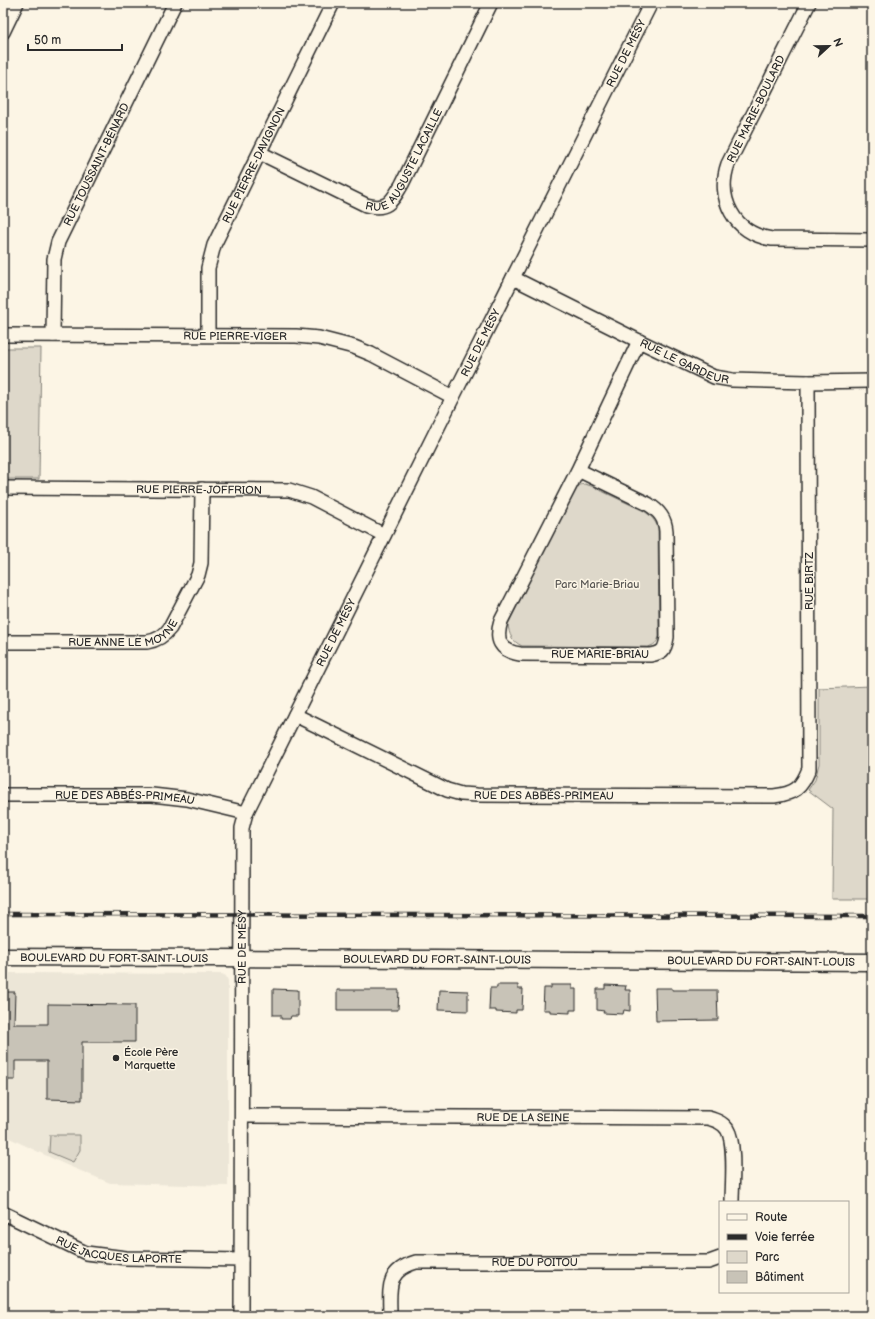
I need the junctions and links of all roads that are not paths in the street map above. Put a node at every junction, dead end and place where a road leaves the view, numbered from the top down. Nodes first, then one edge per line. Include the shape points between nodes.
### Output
1 (17, 3) edge
2 (175, 3) edge
3 (333, 3) edge
4 (491, 3) edge
5 (652, 3) edge
6 (809, 3) edge
7 (3, 32) edge
8 (260, 153) junction
9 (872, 240) edge
10 (513, 278) junction
11 (3, 335) edge
12 (53, 335) junction
13 (208, 335) junction
14 (639, 342) junction
15 (872, 380) edge
16 (808, 382) junction
17 (453, 397) junction
18 (578, 470) junction
19 (3, 488) edge
20 (202, 489) junction
21 (384, 535) junction
22 (3, 642) edge
23 (295, 715) junction
24 (805, 779) joint
25 (3, 795) edge
26 (246, 813) junction
27 (3, 957) edge
28 (242, 958) junction
29 (872, 962) edge
30 (242, 1116) junction
31 (732, 1201) edge
32 (3, 1213) edge
33 (719, 1258) edge
34 (241, 1260) junction
35 (241, 1316) edge
36 (390, 1316) edge

1 - 7 street
2 - 12 street, RUE TOUSSAINT-BÉNARD via 58,242 54,259
3 - 8 street, RUE PIERRE-DAVIGNON
4 - 8 street, RUE AUGUSTE LACAILLE via 402,184 389,203 383,207 366,205
5 - 10 street, RUE DE MÉSY
6 - 9 street, RUE MARIE-BOULARD via 728,164 724,179 727,203 741,226 764,238
8 - 13 street, RUE PIERRE-DAVIGNON via 219,234 211,256 208,268
10 - 14 street, RUE LE GARDEUR
10 - 17 street, RUE DE MÉSY
11 - 12 street, RUE PIERRE-VIGER
12 - 13 street, RUE PIERRE-VIGER
13 - 17 street, RUE PIERRE-VIGER via 296,336 336,342 371,354
14 - 16 street, RUE LE GARDEUR via 721,379
14 - 18 street, RUE MARIE-BRIAU
15 - 16 street, RUE LE GARDEUR
16 - 24 street, RUE BIRTZ via 809,769
17 - 21 street, RUE DE MÉSY
18 - 18 street, RUE MARIE-BRIAU via 501,621 498,629 501,645 520,654 657,654 666,646 667,637 666,531 663,518 648,504
19 - 20 street, RUE PIERRE-JOFFRION
20 - 21 street, RUE PIERRE-JOFFRION via 281,489 297,492
20 - 22 street, RUE ANNE LE MOYNE via 200,570 165,634 157,640 147,642
21 - 23 street, RUE DE MÉSY
23 - 24 street, RUE DES ABBÉS-PRIMEAU via 447,790 461,794 774,796 788,794 798,788
23 - 26 street, RUE DE MÉSY
25 - 26 street, RUE DES ABBÉS-PRIMEAU via 152,795 186,799
26 - 28 street, RUE DE MÉSY via 242,828
27 - 28 street, BOULEVARD DU FORT-SAINT-LOUIS
28 - 29 street, BOULEVARD DU FORT-SAINT-LOUIS
28 - 30 street, RUE DE MÉSY
30 - 31 street, RUE DE LA SEINE via 708,1118 726,1127 730,1136
30 - 34 street, RUE DE MÉSY
32 - 34 street, RUE JACQUES LAPORTE via 76,1249 92,1254 126,1258
33 - 36 street, RUE DU POITOU via 708,1262 416,1262 405,1265 391,1280
34 - 35 street, RUE DE MÉSY

